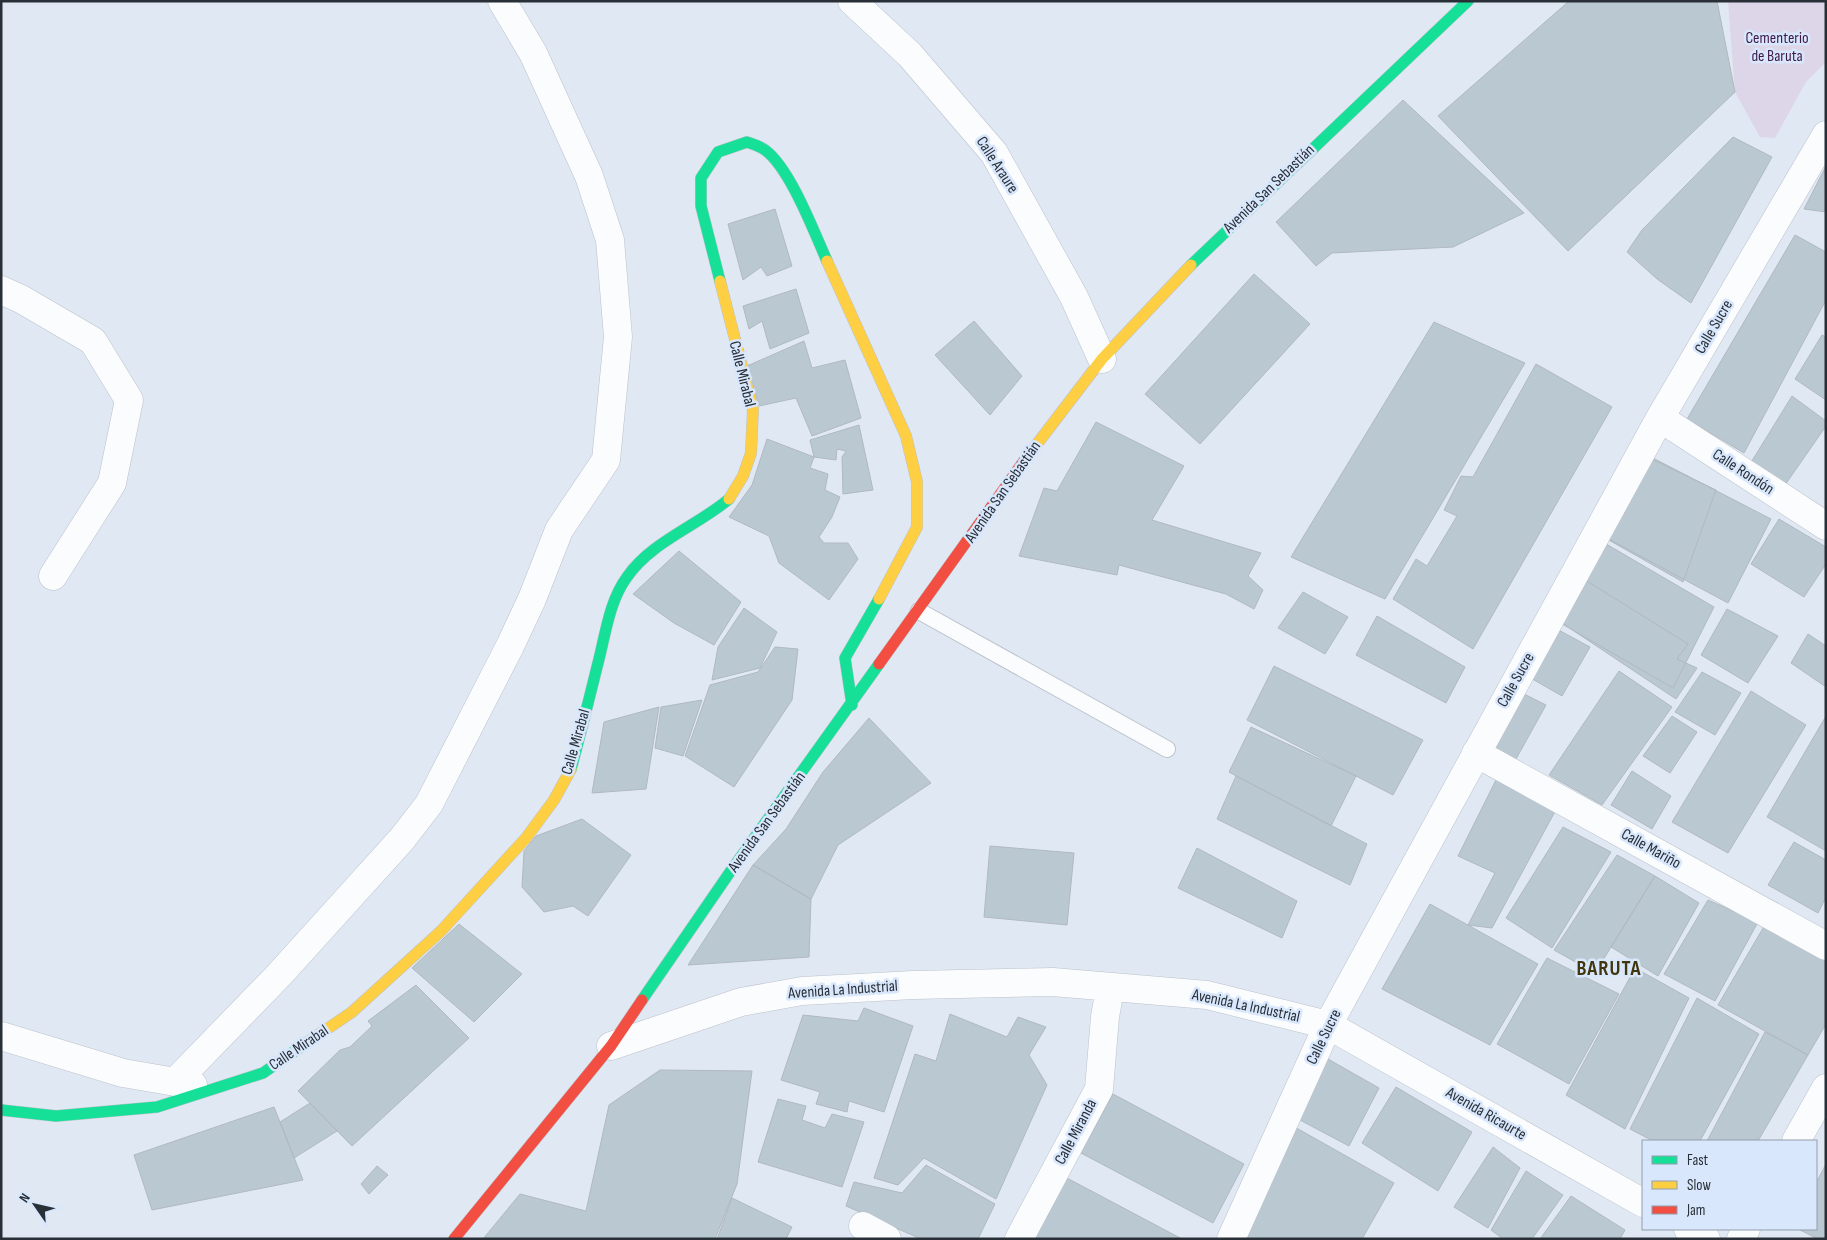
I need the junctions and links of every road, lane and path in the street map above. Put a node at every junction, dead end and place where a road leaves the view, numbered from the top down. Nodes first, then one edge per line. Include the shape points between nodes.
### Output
1 (502, 1) edge
2 (852, 1) edge
3 (1468, 1) edge
4 (1826, 135) edge
5 (1, 290) edge
6 (1102, 359) junction
7 (1660, 418) junction
8 (1826, 526) edge
9 (53, 576) dead end
10 (919, 611) junction
11 (852, 705) junction
12 (1167, 749) dead end
13 (1476, 753) junction
14 (1826, 946) edge
15 (1110, 988) junction
16 (1328, 1025) junction
17 (1, 1036) edge
18 (611, 1046) junction
19 (175, 1082) junction
20 (214, 1088) junction
21 (1826, 1088) edge
22 (1, 1110) edge
23 (1797, 1140) edge
24 (1642, 1202) edge
25 (863, 1226) dead end
26 (1690, 1230) edge
27 (454, 1239) edge
28 (887, 1239) edge
29 (1019, 1239) edge
30 (1231, 1239) edge
31 (1706, 1239) edge

1 - 19 street via 533,52 589,176 610,240 618,337 606,460 559,530 510,646 429,804 402,839 280,975
2 - 6 street, Calle Araure via 910,55 994,153 1074,297
3 - 6 street, Avenida San Sebastián via 1204,251
4 - 7 street, Calle Sucre
5 - 9 street via 93,341 129,400 112,483
6 - 10 street, Avenida San Sebastián via 1046,431
7 - 8 street, Calle Rondón
7 - 13 street, Calle Sucre
10 - 11 street, Avenida San Sebastián
10 - 12 lane
11 - 18 street, Avenida San Sebastián via 730,872
11 - 20 street, Calle Mirabal via 845,658 917,527 917,482 906,436 806,213 782,170 765,150 747,142 718,152 702,178 701,206 753,409 751,452 743,476 730,498 711,514 672,537 627,576 613,602 571,771 526,838 441,931 352,1012 262,1073
13 - 14 street, Calle Mariño
13 - 16 street, Calle Sucre
15 - 16 street, Avenida La Industrial via 1207,995
15 - 18 street, Avenida La Industrial via 1052,982 913,985 802,992 741,1002
15 - 29 street, Calle Miranda via 1099,1090
16 - 24 street, Avenida Ricaurte
16 - 30 street, Calle Sucre
17 - 19 street, Calle Mirabal via 123,1073
18 - 27 street
19 - 20 street, Calle Mirabal
20 - 22 street, Calle Mirabal via 157,1106 56,1116
21 - 23 street
25 - 28 street
26 - 31 street

